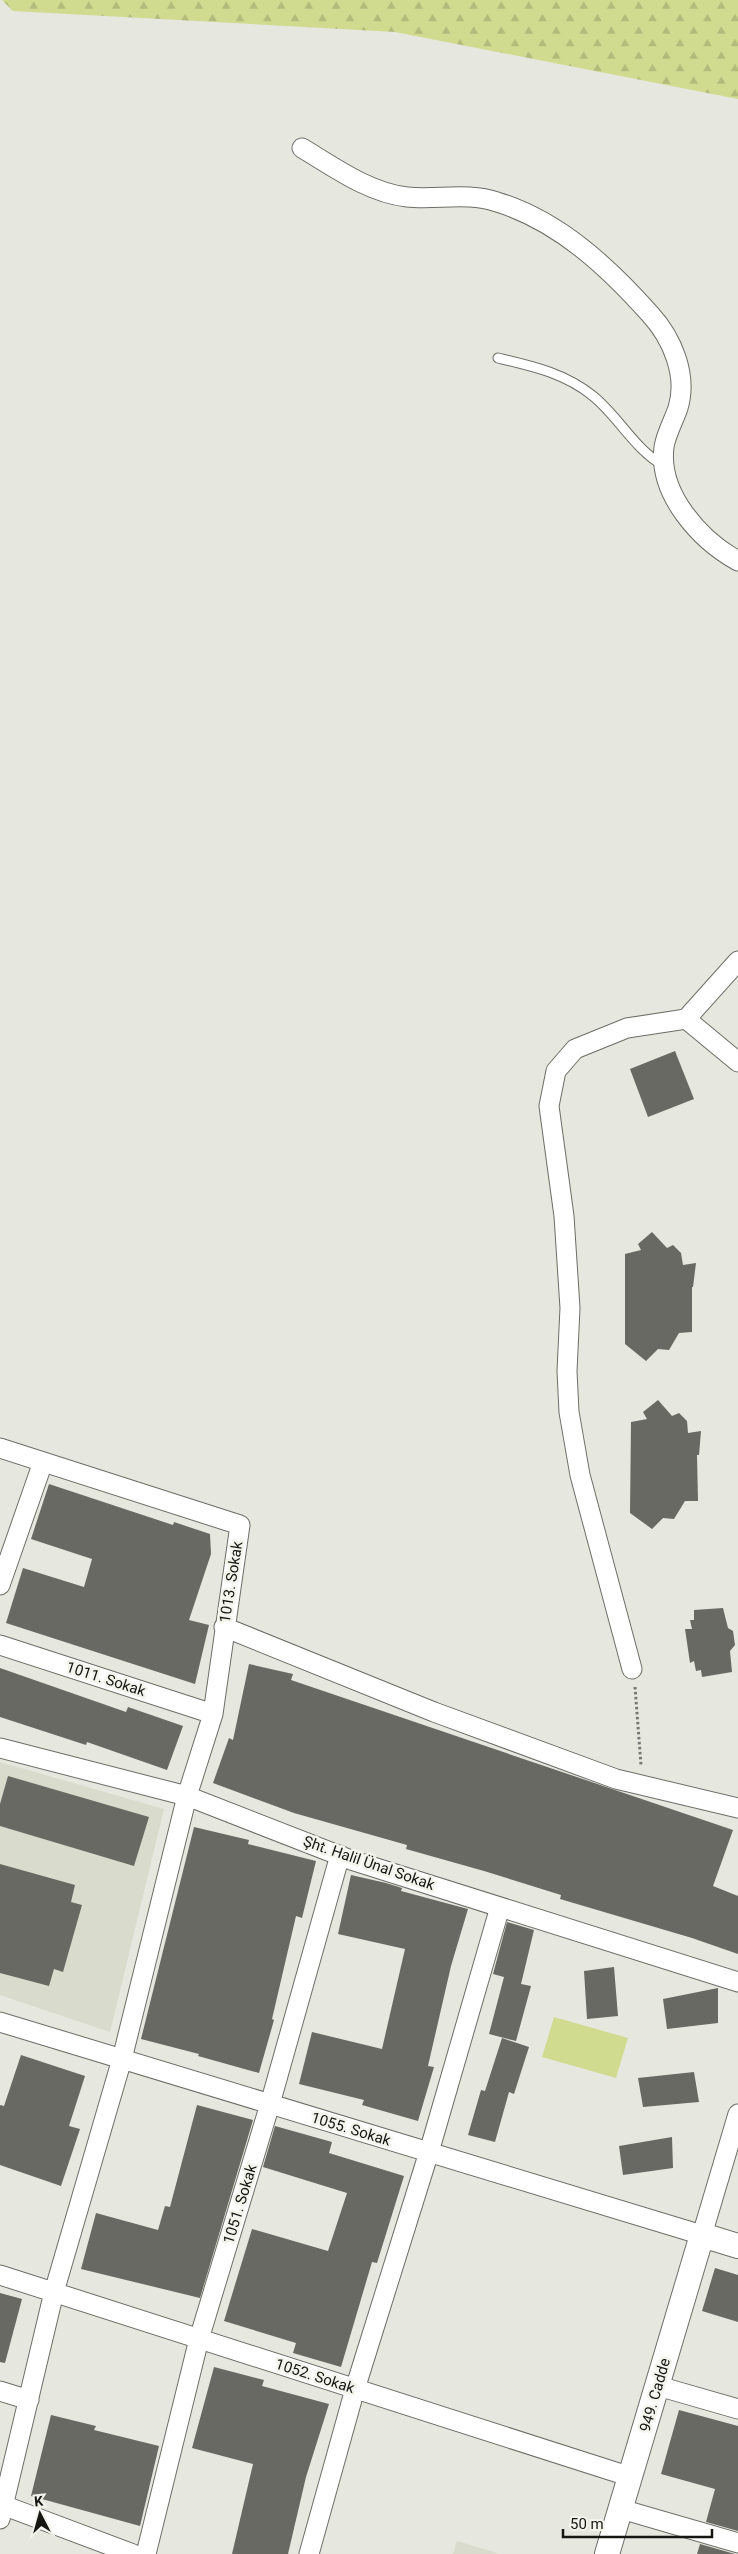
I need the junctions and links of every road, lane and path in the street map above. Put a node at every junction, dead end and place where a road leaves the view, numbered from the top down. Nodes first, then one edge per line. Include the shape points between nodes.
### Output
1 (302, 148) dead end
2 (498, 358) dead end
3 (664, 466) junction
4 (738, 561) edge
5 (738, 961) edge
6 (686, 1019) junction
7 (738, 1062) edge
8 (0, 1448) edge
9 (43, 1462) junction
10 (0, 1585) edge
11 (224, 1627) junction
12 (0, 1645) edge
13 (632, 1669) joint
14 (212, 1714) junction
15 (0, 1748) edge
16 (642, 1785) junction
17 (187, 1796) junction
18 (738, 1808) edge
19 (340, 1855) junction
20 (500, 1907) junction
21 (738, 1982) edge
22 (0, 2022) edge
23 (122, 2059) junction
24 (270, 2104) junction
25 (738, 2114) edge
26 (429, 2152) junction
27 (702, 2235) junction
28 (738, 2246) edge
29 (0, 2275) edge
30 (54, 2292) junction
31 (199, 2340) junction
32 (658, 2386) junction
33 (355, 2389) junction
34 (0, 2391) edge
35 (28, 2400) junction
36 (738, 2409) edge
37 (631, 2477) junction
38 (1, 2509) edge
39 (621, 2509) junction
40 (738, 2543) edge
41 (133, 2554) edge
42 (146, 2554) edge
43 (309, 2554) edge
44 (607, 2554) edge

1 - 3 street via 378,190 405,197 466,196 496,201 550,224 588,253 651,315 669,339 678,361 679,406 664,446
2 - 3 lane via 566,377 594,396 639,448
3 - 4 street via 674,496 690,520 724,553
5 - 6 street
6 - 7 street
6 - 13 street via 627,1028 575,1049 556,1070 549,1106 565,1235 570,1308 569,1412 580,1475
8 - 9 street, 1013. Sokak
9 - 10 street
9 - 11 street, 1013. Sokak via 240,1525
11 - 14 street, 1013. Sokak
11 - 16 street via 434,1712 616,1779
12 - 14 street, 1011. Sokak
13 - 16 path via 638,1700
14 - 17 street, 1013. Sokak
15 - 17 street, Şht. Halil Ünal Sokak
16 - 18 street
17 - 19 street, Şht. Halil Ünal Sokak
17 - 23 street, 1013. Sokak
19 - 20 street, Şht. Halil Ünal Sokak
19 - 24 street, 1051. Sokak
20 - 21 street, Şht. Halil Ünal Sokak
20 - 26 street
22 - 23 street, 1055. Sokak
23 - 24 street, 1055. Sokak
23 - 30 street, 1013. Sokak
24 - 26 street, 1055. Sokak
24 - 31 street, 1051. Sokak
25 - 27 street
26 - 27 street, 1055. Sokak
26 - 33 street
27 - 28 street
27 - 32 street, 949. Cadde
29 - 30 street, 1052. Sokak
30 - 31 street, 1052. Sokak
30 - 35 street, 1013. Sokak
31 - 33 street, 1052. Sokak
31 - 42 street, 1051. Sokak
32 - 36 street
32 - 37 street, 949. Cadde
33 - 37 street, 1052. Sokak
33 - 43 street
34 - 35 street
35 - 38 street, 1013. Sokak
37 - 39 street, 949. Cadde
38 - 41 street
39 - 40 street
39 - 44 street, 949. Cadde

